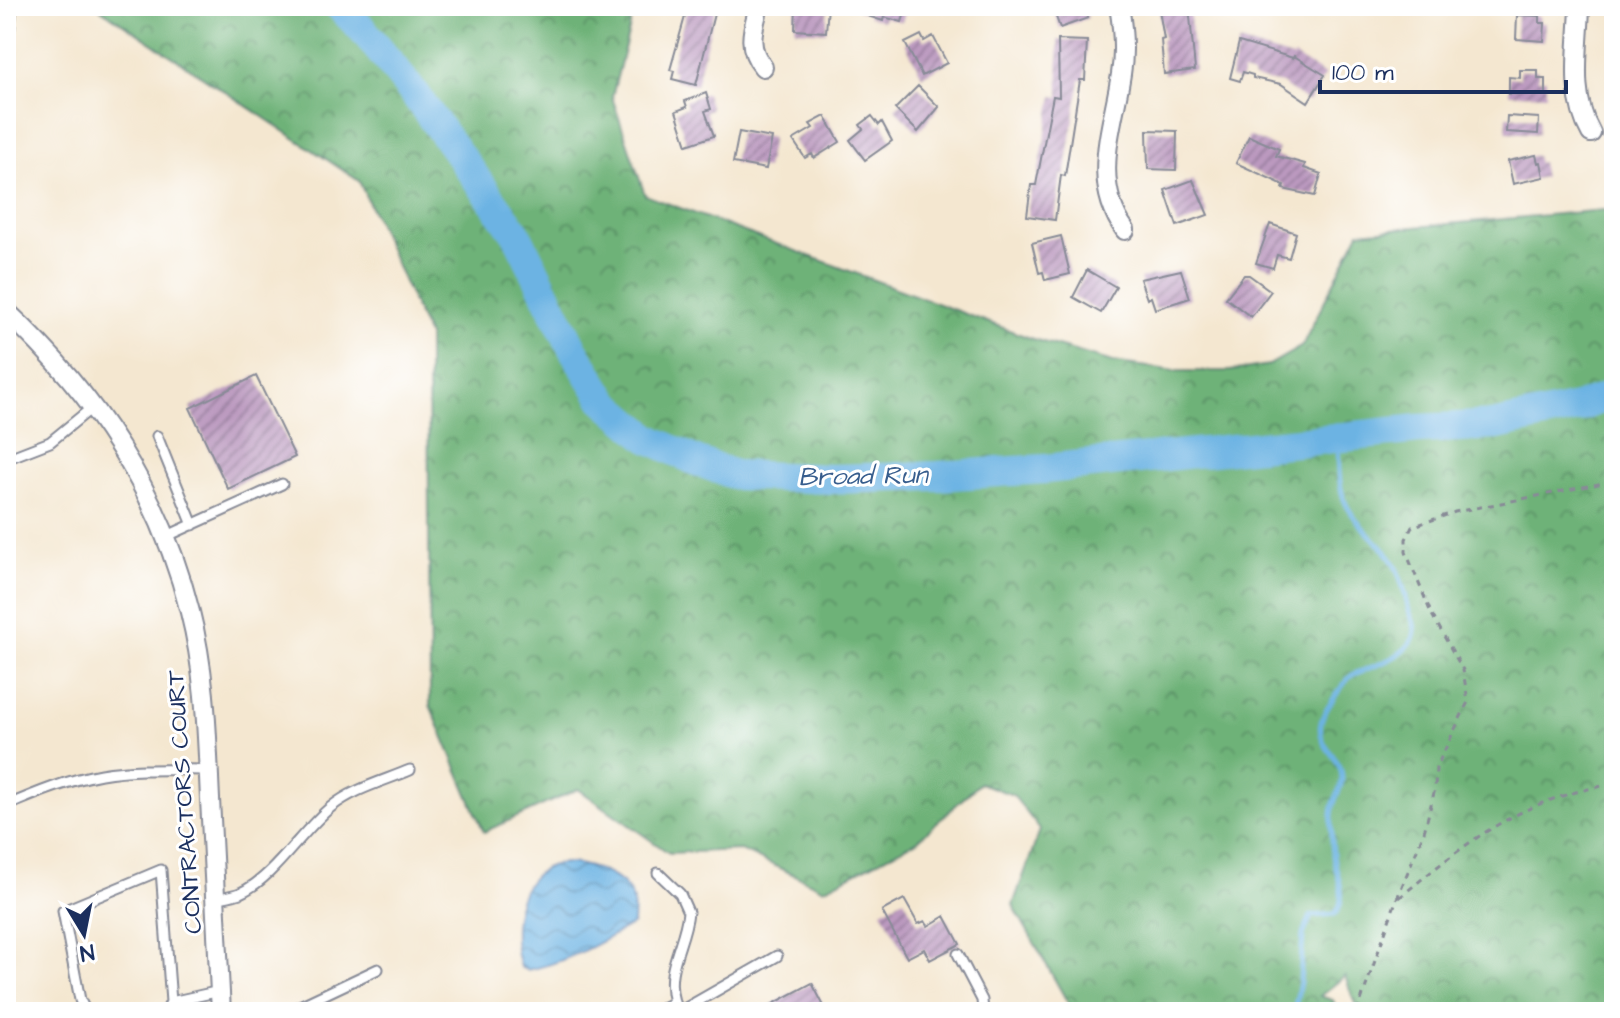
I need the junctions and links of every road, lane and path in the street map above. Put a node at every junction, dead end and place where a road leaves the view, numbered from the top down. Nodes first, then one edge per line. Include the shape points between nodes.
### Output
1 (12, 6) edge
2 (759, 6) edge
3 (1119, 6) edge
4 (1580, 6) edge
5 (6, 65) edge
6 (763, 67) dead end
7 (1591, 133) dead end
8 (1125, 230) dead end
9 (6, 311) edge
10 (94, 406) junction
11 (157, 436) dead end
12 (6, 459) edge
13 (1614, 481) edge
14 (282, 484) dead end
15 (193, 525) junction
16 (165, 537) junction
17 (208, 770) junction
18 (410, 770) dead end
19 (1614, 784) edge
20 (6, 806) edge
21 (658, 873) dead end
22 (215, 899) junction
23 (1396, 901) junction
24 (958, 954) dead end
25 (777, 956) dead end
26 (378, 969) dead end
27 (220, 991) junction
28 (171, 1002) junction
29 (677, 1009) edge
30 (86, 1012) edge
31 (166, 1012) edge
32 (221, 1012) edge
33 (287, 1012) edge
34 (655, 1012) edge
35 (983, 1012) edge
36 (1357, 1012) edge

1 - 5 lane
2 - 6 street via 751,36
3 - 8 street via 1124,51 1104,168 1109,203
4 - 7 street via 1577,88
9 - 10 street, CONTRACTORS COURT
10 - 12 lane via 50,442
10 - 16 street, CONTRACTORS COURT via 124,449
11 - 15 lane
13 - 23 path via 1455,512 1412,527 1406,552 1431,613 1463,670 1468,702 1436,768 1424,832
14 - 15 lane
15 - 16 lane
16 - 17 street, CONTRACTORS COURT via 191,613 205,698
17 - 20 lane via 101,774
17 - 22 street, CONTRACTORS COURT
18 - 22 lane via 334,804 262,878 239,893
19 - 23 path via 1565,795 1495,825
21 - 29 lane via 680,894 688,912 670,980
22 - 27 street, CONTRACTORS COURT
23 - 36 path
24 - 35 lane
25 - 29 lane
26 - 33 lane
27 - 28 lane
27 - 32 street, CONTRACTORS COURT
28 - 30 lane via 161,870 63,911
28 - 31 lane
29 - 34 lane

